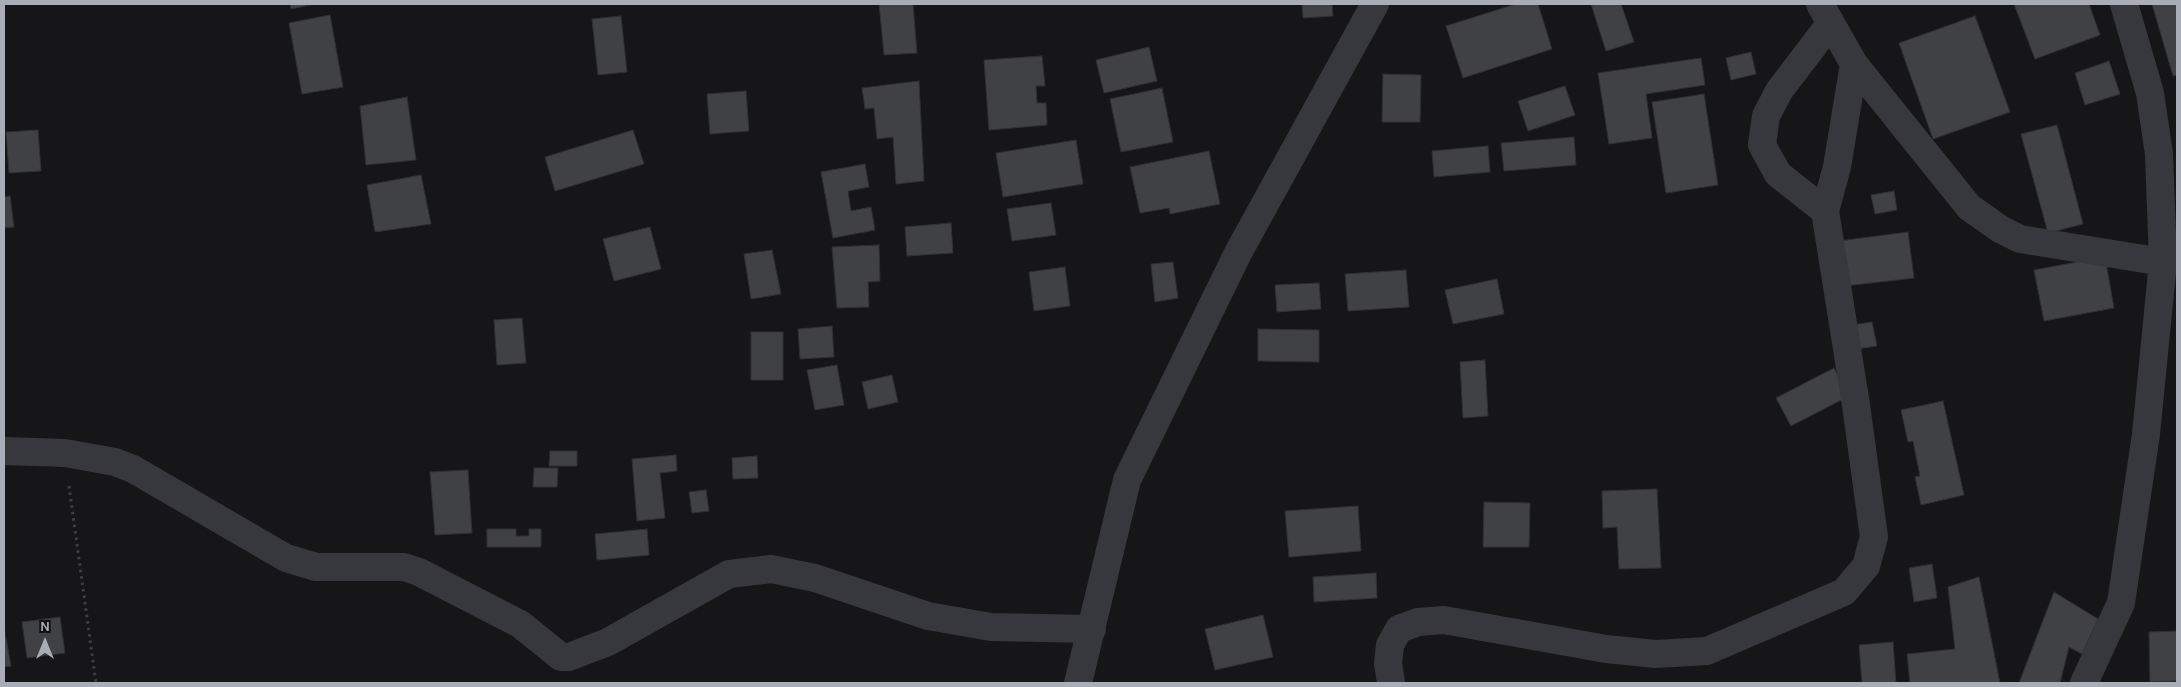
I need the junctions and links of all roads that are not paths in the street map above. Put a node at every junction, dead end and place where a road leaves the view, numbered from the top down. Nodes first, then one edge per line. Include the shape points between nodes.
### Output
1 (1375, 4) edge
2 (2124, 4) edge
3 (1825, 14) edge
4 (1854, 64) junction
5 (1825, 211) junction
6 (2170, 211) edge
7 (2163, 262) junction
8 (4, 451) edge
9 (1092, 629) junction
10 (1078, 683) edge
11 (1391, 683) edge
12 (2084, 683) edge

1 - 9 street via 1238,253 1127,480
2 - 6 street via 2150,93
3 - 4 street
3 - 5 street via 1766,116 1762,145 1778,174
4 - 5 street via 1837,167
4 - 7 street via 1969,207 2000,229 2020,239
5 - 11 street via 1874,537 1866,566 1844,592 1707,651 1656,654 1606,650 1444,620 1418,622 1399,629 1390,644
6 - 7 street
7 - 12 street via 2146,434 2121,603
8 - 9 street via 65,453 115,462 133,469 286,558 316,567 404,567 419,572 520,624 562,657 608,642 730,574 771,569 815,578 928,616 991,627
9 - 10 street

